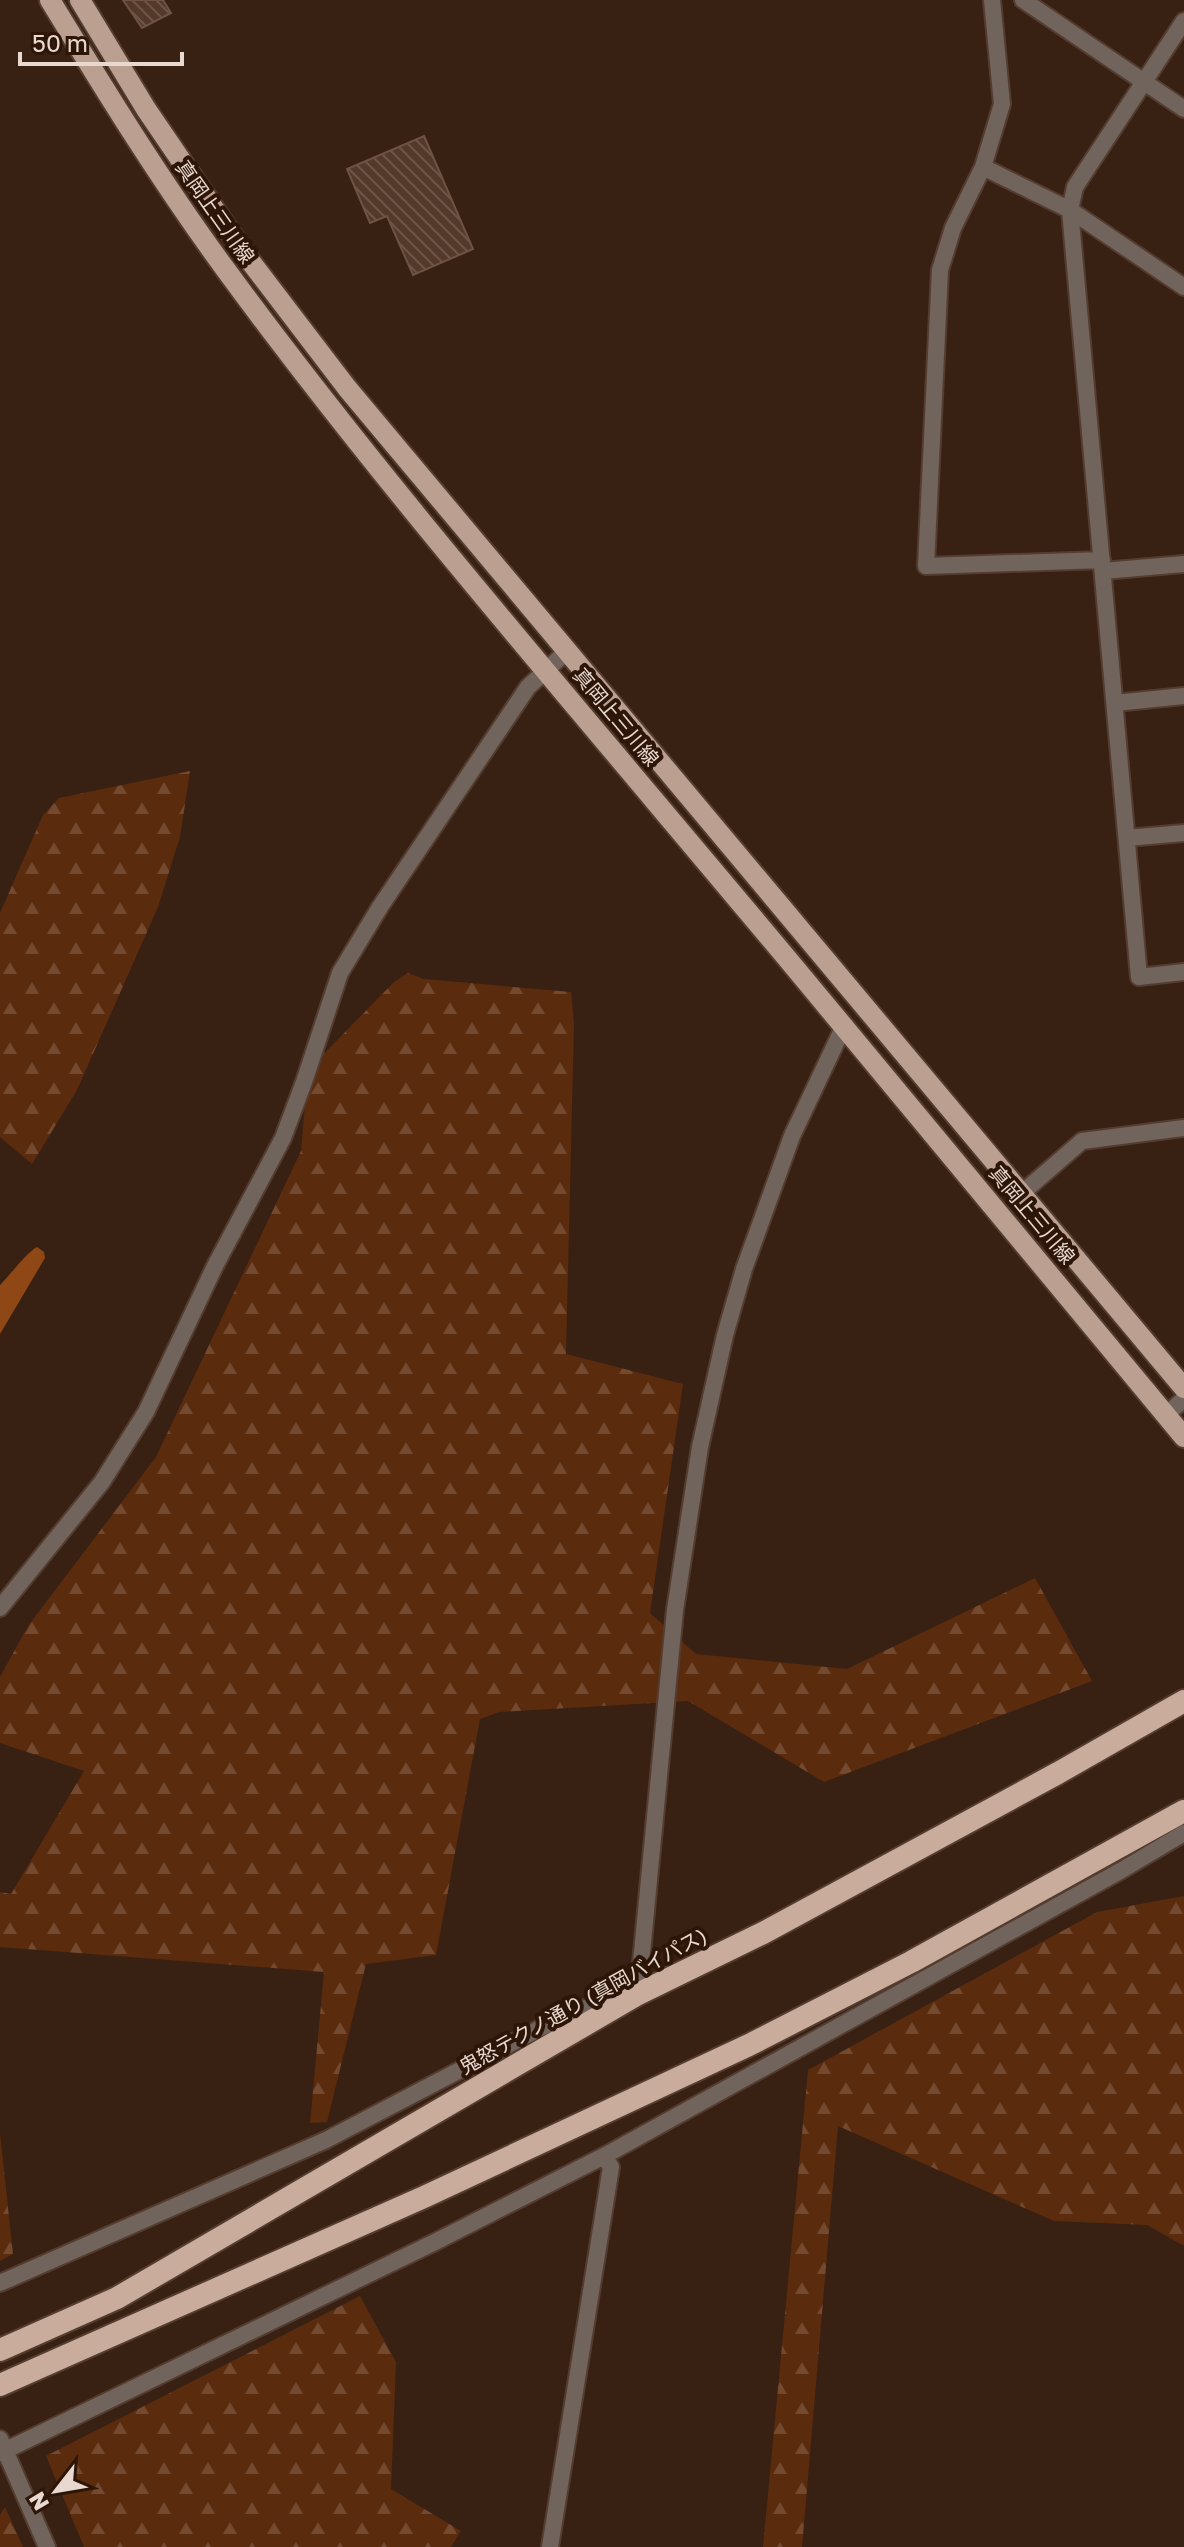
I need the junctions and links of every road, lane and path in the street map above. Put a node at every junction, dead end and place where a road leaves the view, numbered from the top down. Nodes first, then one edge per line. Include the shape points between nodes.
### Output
1 (50, 0) edge
2 (80, 0) edge
3 (992, 0) edge
4 (1023, 0) edge
5 (1184, 21) edge
6 (1143, 81) junction
7 (1184, 109) edge
8 (983, 167) junction
9 (1070, 210) junction
10 (1184, 287) edge
11 (1184, 564) edge
12 (1102, 566) junction
13 (566, 652) junction
14 (545, 670) junction
15 (1184, 696) edge
16 (1115, 703) junction
17 (1184, 833) edge
18 (1127, 838) junction
19 (1184, 972) edge
20 (844, 1026) junction
21 (1184, 1128) edge
22 (1021, 1194) junction
23 (1184, 1388) edge
24 (1184, 1399) edge
25 (1166, 1415) junction
26 (1184, 1437) edge
27 (0, 1608) edge
28 (1184, 1701) edge
29 (1184, 1811) edge
30 (1184, 1833) edge
31 (638, 1994) junction
32 (604, 2156) junction
33 (0, 2283) edge
34 (0, 2350) edge
35 (0, 2385) edge
36 (2, 2448) edge
37 (47, 2547) edge
38 (550, 2547) edge

1 - 14 main road, 真岡上三川線 via 124,123 224,268 327,404
2 - 13 main road, 真岡上三川線 via 244,253 347,388
3 - 8 street via 1002,104
4 - 6 street
5 - 6 street
6 - 7 street
6 - 9 street via 1075,187
8 - 9 street
8 - 12 street via 953,228 940,270 926,566
9 - 10 street
9 - 12 street
11 - 12 street
12 - 16 street
13 - 14 street
13 - 22 main road, 真岡上三川線
14 - 20 main road, 真岡上三川線
14 - 27 street via 528,687 340,973 283,1138 146,1412 102,1482
15 - 16 street
16 - 18 street
17 - 18 street
18 - 19 street via 1139,977
20 - 25 main road, 真岡上三川線
20 - 31 street via 792,1136 744,1269 700,1447 675,1610
21 - 22 street via 1082,1141
22 - 23 main road, 真岡上三川線
24 - 25 street
25 - 26 main road, 真岡上三川線
28 - 31 highway, 鬼怒テクノ通り (真岡バイパス) via 790,1918
29 - 35 highway via 749,2045
30 - 32 street
31 - 33 street via 571,2012 326,2140
31 - 34 highway, 鬼怒テクノ通り (真岡バイパス) via 117,2298
32 - 36 street
32 - 38 street via 611,2167
36 - 37 street

